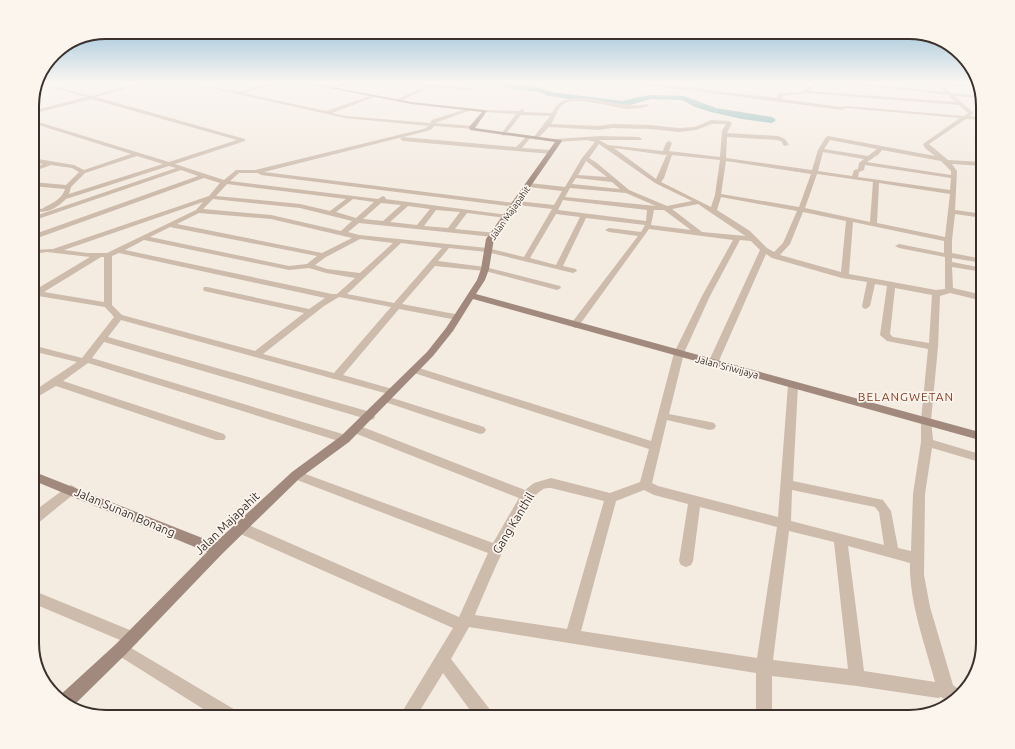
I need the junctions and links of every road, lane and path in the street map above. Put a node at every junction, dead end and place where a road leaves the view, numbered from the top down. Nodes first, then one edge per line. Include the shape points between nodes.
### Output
1 (161, 117) edge
2 (347, 117) edge
3 (446, 117) edge
4 (480, 117) edge
5 (517, 117) edge
6 (553, 117) edge
7 (966, 117) joint
8 (976, 118) edge
9 (39, 123) edge
10 (547, 125) junction
11 (432, 126) junction
12 (472, 128) junction
13 (410, 134) junction
14 (504, 134) junction
15 (726, 135) junction
16 (528, 137) junction
17 (395, 138) junction
18 (536, 138) junction
19 (588, 139) junction
20 (556, 140) junction
21 (599, 142) junction
22 (669, 144) dead end
23 (786, 145) dead end
24 (607, 146) junction
25 (520, 147) junction
26 (880, 148) junction
27 (821, 150) junction
28 (552, 152) junction
29 (901, 152) junction
30 (668, 153) junction
31 (136, 154) junction
32 (585, 158) junction
33 (869, 158) junction
34 (723, 160) junction
35 (39, 161) edge
36 (944, 161) junction
37 (163, 162) junction
38 (50, 163) junction
39 (862, 163) junction
40 (976, 163) edge
41 (170, 164) junction
42 (39, 167) edge
43 (182, 168) junction
44 (83, 172) junction
45 (255, 172) junction
46 (816, 172) junction
47 (889, 175) junction
48 (204, 176) junction
49 (575, 176) junction
50 (855, 178) junction
51 (954, 178) junction
52 (312, 180) junction
53 (614, 180) junction
54 (226, 181) junction
55 (876, 181) junction
56 (657, 182) junction
57 (529, 185) junction
58 (39, 186) edge
59 (261, 186) junction
60 (568, 188) junction
61 (288, 189) junction
62 (393, 189) junction
63 (299, 190) junction
64 (627, 191) junction
65 (67, 192) junction
66 (952, 192) junction
67 (321, 193) junction
68 (718, 195) junction
69 (248, 196) junction
70 (211, 197) junction
71 (352, 197) junction
72 (561, 198) junction
73 (380, 200) junction
74 (699, 202) junction
75 (268, 203) junction
76 (406, 204) junction
77 (516, 204) junction
78 (304, 207) junction
79 (434, 208) junction
80 (651, 208) junction
81 (666, 208) junction
82 (800, 209) junction
83 (555, 210) junction
84 (39, 211) edge
85 (42, 211) junction
86 (198, 211) junction
87 (713, 211) junction
88 (952, 211) junction
89 (39, 212) edge
90 (464, 212) junction
91 (331, 213) junction
92 (976, 215) edge
93 (506, 216) junction
94 (584, 216) junction
95 (39, 217) edge
96 (614, 219) junction
97 (850, 220) junction
98 (358, 221) junction
99 (386, 223) junction
100 (170, 225) junction
101 (873, 225) junction
102 (419, 227) junction
103 (646, 228) junction
104 (450, 230) junction
105 (699, 233) junction
106 (342, 234) junction
107 (39, 235) edge
108 (493, 235) junction
109 (359, 237) junction
110 (144, 238) junction
111 (737, 238) junction
112 (752, 239) junction
113 (400, 240) junction
114 (948, 240) junction
115 (447, 246) junction
116 (899, 246) dead end
117 (117, 250) junction
118 (487, 250) junction
119 (764, 250) junction
120 (50, 251) junction
121 (39, 252) edge
122 (39, 254) edge
123 (108, 255) junction
124 (323, 255) junction
125 (99, 256) junction
126 (775, 256) junction
127 (949, 258) junction
128 (526, 259) junction
129 (976, 260) edge
130 (433, 263) junction
131 (309, 266) junction
132 (559, 267) junction
133 (976, 268) edge
134 (485, 269) junction
135 (573, 271) dead end
136 (361, 276) junction
137 (845, 276) junction
138 (872, 280) junction
139 (891, 284) junction
140 (557, 288) dead end
141 (39, 289) edge
142 (207, 289) dead end
143 (949, 290) junction
144 (39, 293) edge
145 (936, 293) junction
146 (337, 296) junction
147 (472, 296) junction
148 (976, 296) edge
149 (108, 306) junction
150 (398, 306) junction
151 (866, 306) dead end
152 (311, 312) junction
153 (119, 317) junction
154 (457, 317) junction
155 (575, 325) junction
156 (102, 338) junction
157 (933, 347) junction
158 (39, 350) edge
159 (679, 353) junction
160 (257, 354) junction
161 (85, 360) junction
162 (713, 363) junction
163 (415, 370) junction
164 (336, 377) junction
165 (56, 382) junction
166 (793, 385) junction
167 (39, 393) edge
168 (389, 395) junction
169 (370, 416) junction
170 (663, 416) junction
171 (926, 420) junction
172 (710, 426) dead end
173 (356, 429) junction
174 (480, 430) dead end
175 (976, 435) edge
176 (220, 438) dead end
177 (345, 439) junction
178 (927, 442) junction
179 (655, 447) junction
180 (976, 457) edge
181 (296, 475) junction
182 (39, 478) edge
183 (787, 484) junction
184 (645, 485) junction
185 (72, 490) junction
186 (527, 496) junction
187 (612, 498) junction
188 (695, 500) junction
189 (39, 515) edge
190 (784, 523) junction
191 (241, 528) junction
192 (840, 538) junction
193 (217, 550) junction
194 (496, 550) junction
195 (892, 552) junction
196 (918, 559) junction
197 (686, 561) dead end
198 (39, 600) edge
199 (464, 623) junction
200 (572, 638) junction
201 (127, 644) junction
202 (443, 661) junction
203 (764, 667) junction
204 (857, 678) junction
205 (950, 693) edge
206 (69, 698) edge
207 (221, 710) edge
208 (412, 710) edge
209 (480, 710) edge
210 (764, 710) edge

1 - 41 street via 243,140
2 - 11 street
3 - 11 street via 434,121
4 - 12 street
5 - 14 street
6 - 10 street
7 - 8 street
7 - 36 street via 926,144
9 - 31 street
10 - 15 street via 679,130 721,122 730,125 725,132
10 - 18 street
11 - 12 street
11 - 13 street
12 - 14 street
13 - 17 street
13 - 25 street
14 - 16 street
15 - 23 street via 778,138
15 - 34 street
16 - 18 street
16 - 25 street
17 - 25 street
17 - 45 street
18 - 20 street
19 - 20 street
19 - 21 street
19 - 21 street via 608,138 638,142
20 - 28 street, Jalan Majapahit via 559,141
21 - 24 street
21 - 32 street
22 - 30 street
24 - 30 street
24 - 56 street
25 - 28 street
26 - 27 street via 827,140
26 - 29 street
26 - 33 street
27 - 33 street
27 - 46 street
28 - 57 street, Jalan Majapahit
29 - 36 street
29 - 47 street
30 - 34 street
30 - 56 street via 661,178
31 - 37 street
31 - 44 street
32 - 49 street
32 - 53 street
33 - 39 street
34 - 46 street via 746,160
34 - 68 street
35 - 38 street
36 - 40 street
36 - 51 street via 952,166
37 - 41 street
37 - 65 street
38 - 42 street
38 - 44 street via 77,167
39 - 47 street
39 - 50 street via 861,170 856,171
41 - 43 street
41 - 65 street
43 - 48 street
43 - 95 street
44 - 65 street
45 - 52 street
45 - 54 street via 238,171
46 - 50 street
46 - 82 street
47 - 51 street
47 - 55 street
47 - 66 street
48 - 54 street
48 - 107 street
49 - 53 street
49 - 60 street
50 - 55 street
51 - 66 street
52 - 62 street
52 - 63 street
53 - 64 street
54 - 59 street
54 - 70 street
55 - 101 street
56 - 74 street
57 - 60 street
57 - 77 street, Jalan Majapahit
58 - 65 street
59 - 61 street
59 - 69 street
60 - 64 street
60 - 72 street
61 - 63 street
61 - 75 street
62 - 73 street
62 - 77 street
63 - 67 street
64 - 81 street
65 - 85 street
66 - 88 street
67 - 71 street
67 - 78 street
68 - 82 street
68 - 87 street
69 - 70 street
69 - 75 street
70 - 86 street
70 - 120 street
71 - 73 street
71 - 91 street
72 - 80 street
72 - 83 street
73 - 76 street
73 - 98 street
74 - 81 street
74 - 87 street
75 - 78 street
76 - 79 street
76 - 99 street
77 - 83 street
77 - 93 street, Jalan Majapahit
78 - 91 street
79 - 90 street
79 - 102 street
80 - 81 street
80 - 103 street
81 - 105 street
82 - 97 street
82 - 126 street via 786,244
83 - 94 street
83 - 128 street
84 - 85 street
85 - 89 street
86 - 100 street
86 - 106 street via 271,217
87 - 112 street
88 - 92 street
88 - 114 street
90 - 93 street
90 - 104 street
91 - 98 street
93 - 108 street, Jalan Majapahit
94 - 96 street
94 - 132 street
96 - 103 street
96 - 103 street via 609,231
97 - 101 street
97 - 137 street
98 - 99 street
98 - 106 street
99 - 102 street
100 - 110 street
100 - 124 street
101 - 114 street
102 - 104 street
103 - 105 street
103 - 155 street
104 - 108 street
105 - 111 street
106 - 109 street
108 - 118 street, Jalan Majapahit
109 - 113 street
109 - 124 street
110 - 117 street
110 - 131 street via 286,268
111 - 112 street
111 - 159 street
112 - 119 street
113 - 115 street
113 - 136 street
114 - 127 street
115 - 118 street
115 - 130 street
116 - 127 street
117 - 123 street
117 - 146 street
118 - 128 street
118 - 134 street, Jalan Majapahit
119 - 126 street
119 - 162 street
120 - 121 street
120 - 122 street
120 - 125 street
123 - 125 street
123 - 149 street
124 - 131 street
125 - 141 street
126 - 137 street
127 - 129 street
127 - 133 street
127 - 143 street
128 - 132 street
130 - 134 street
130 - 150 street
131 - 136 street
132 - 135 street
134 - 140 street
134 - 147 street, Jalan Majapahit
136 - 146 street
137 - 138 street
138 - 139 street
138 - 151 street
139 - 145 street
139 - 157 street via 884,336
142 - 152 street
143 - 145 street
143 - 148 street
144 - 149 street
145 - 157 street
146 - 150 street
146 - 152 street
147 - 154 street, Jalan Majapahit
147 - 155 street, Jalan Sriwijaya
149 - 153 street
150 - 154 street
150 - 164 street
152 - 160 street
153 - 156 street
153 - 160 street
154 - 163 street, Jalan Majapahit via 443,339
155 - 159 street, Jalan Sriwijaya
156 - 161 street
156 - 169 street
157 - 171 street
158 - 161 street
159 - 162 street, Jalan Sriwijaya
159 - 170 street
160 - 164 street
161 - 165 street
161 - 177 street
162 - 166 street, Jalan Sriwijaya
163 - 168 street, Jalan Majapahit
163 - 179 street
164 - 168 street
165 - 167 street
165 - 176 street
166 - 171 street, Jalan Sriwijaya
166 - 183 street
168 - 169 street, Jalan Majapahit
168 - 174 street
169 - 173 street, Jalan Majapahit
170 - 172 street
170 - 179 street
171 - 175 street, Jalan Sriwijaya
171 - 178 street
173 - 177 street, Jalan Majapahit
173 - 186 street
177 - 181 street, Jalan Majapahit
178 - 180 street
178 - 196 street via 919,494
179 - 184 street
181 - 191 street, Jalan Majapahit
181 - 194 street
182 - 185 street, Jalan Sunan Bonang
183 - 190 street
183 - 195 street via 879,503 885,511
184 - 187 street
184 - 188 street via 654,490
185 - 189 street
185 - 193 street, Jalan Sunan Bonang
186 - 187 street, Gang Kanthil via 538,486 551,483
186 - 194 street, Gang Kanthil
187 - 200 street
188 - 190 street
188 - 197 street
190 - 192 street
190 - 203 street
191 - 193 street, Jalan Majapahit
191 - 199 street
192 - 195 street
192 - 204 street
193 - 201 street, Jalan Majapahit
194 - 199 street, Gang Kanthil
195 - 196 street
196 - 205 street via 916,575 923,607 946,687
198 - 201 street
199 - 200 street
199 - 202 street, Gang Kanthil
200 - 203 street
201 - 206 street, Jalan Majapahit
201 - 207 street
202 - 208 street, Gang Kanthil
202 - 209 street
203 - 204 street
203 - 210 street
204 - 205 street

